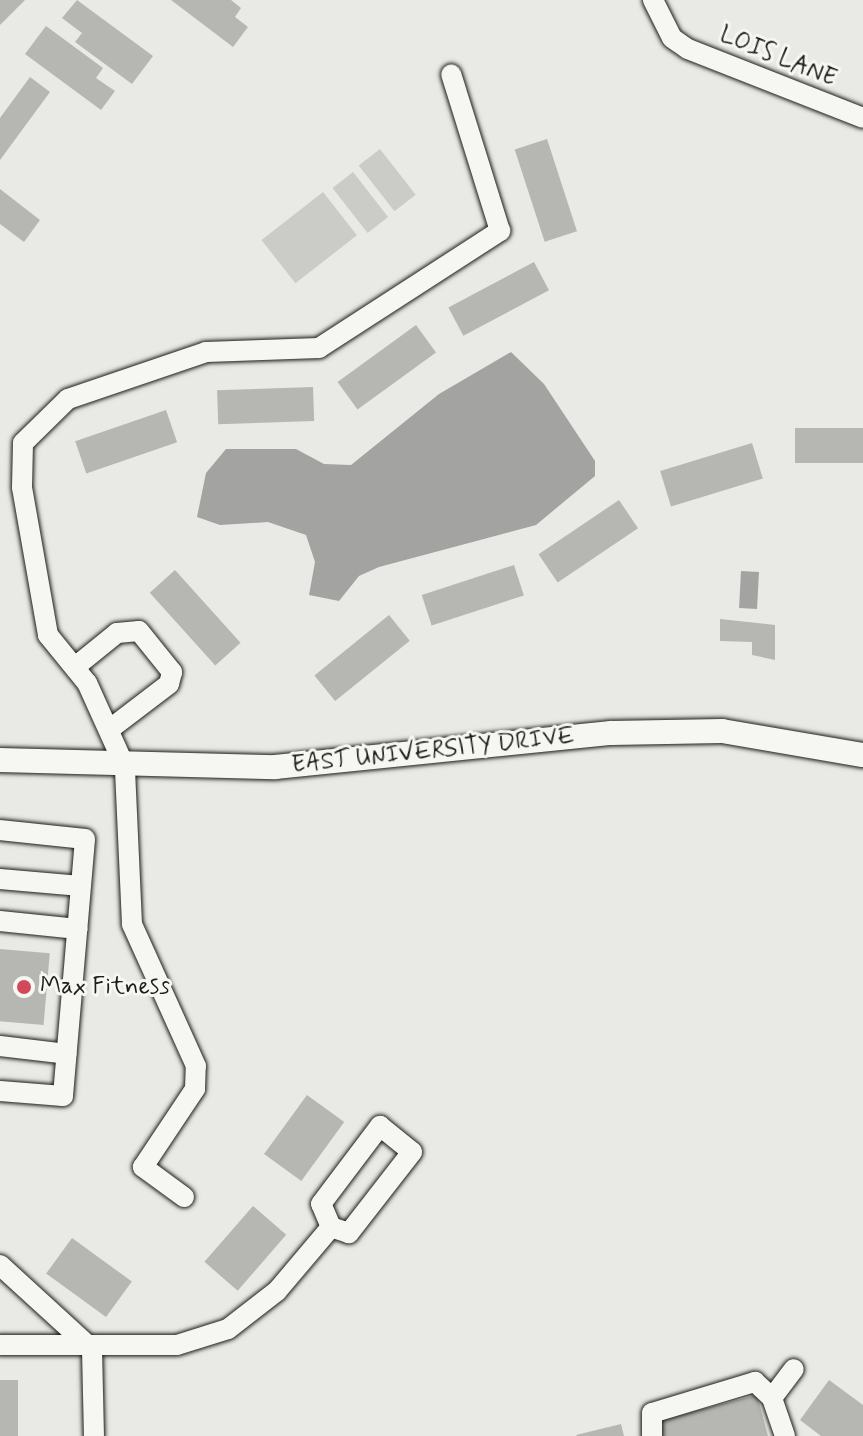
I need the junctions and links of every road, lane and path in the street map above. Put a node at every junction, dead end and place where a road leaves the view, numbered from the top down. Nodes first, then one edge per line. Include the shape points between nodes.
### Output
1 (653, 0) edge
2 (451, 74) dead end
3 (863, 118) edge
4 (75, 667) junction
5 (110, 729) junction
6 (863, 755) edge
7 (0, 760) edge
8 (125, 767) junction
9 (0, 830) edge
10 (0, 879) edge
11 (81, 886) junction
12 (0, 921) edge
13 (78, 929) junction
14 (0, 1046) edge
15 (67, 1054) junction
16 (0, 1091) edge
17 (184, 1197) dead end
18 (331, 1227) junction
19 (0, 1265) edge
20 (0, 1345) edge
21 (92, 1349) junction
22 (794, 1369) dead end
23 (772, 1398) junction
24 (94, 1436) edge
25 (652, 1436) edge
26 (785, 1436) edge

1 - 3 street, LOIS LANE via 672,38 688,49
2 - 4 street via 500,231 319,348 206,352 68,399 23,443 22,487 48,635
4 - 5 street
4 - 5 street via 117,633 139,631 172,672 169,684
5 - 8 street
6 - 8 main road, EAST UNIVERSITY DRIVE via 709,731 611,733 275,767
7 - 8 main road, EAST UNIVERSITY DRIVE
8 - 17 street via 132,924 196,1066 195,1089 143,1167
9 - 11 street via 85,839
10 - 11 street
11 - 13 street
12 - 13 street
13 - 15 street
14 - 15 street
15 - 16 street via 63,1096
18 - 18 street via 349,1233 412,1152 380,1126 321,1204
18 - 21 street via 277,1291 228,1329 177,1345
19 - 21 street
20 - 21 street
21 - 24 street
22 - 23 street
23 - 25 street via 755,1382 652,1413
23 - 26 street

